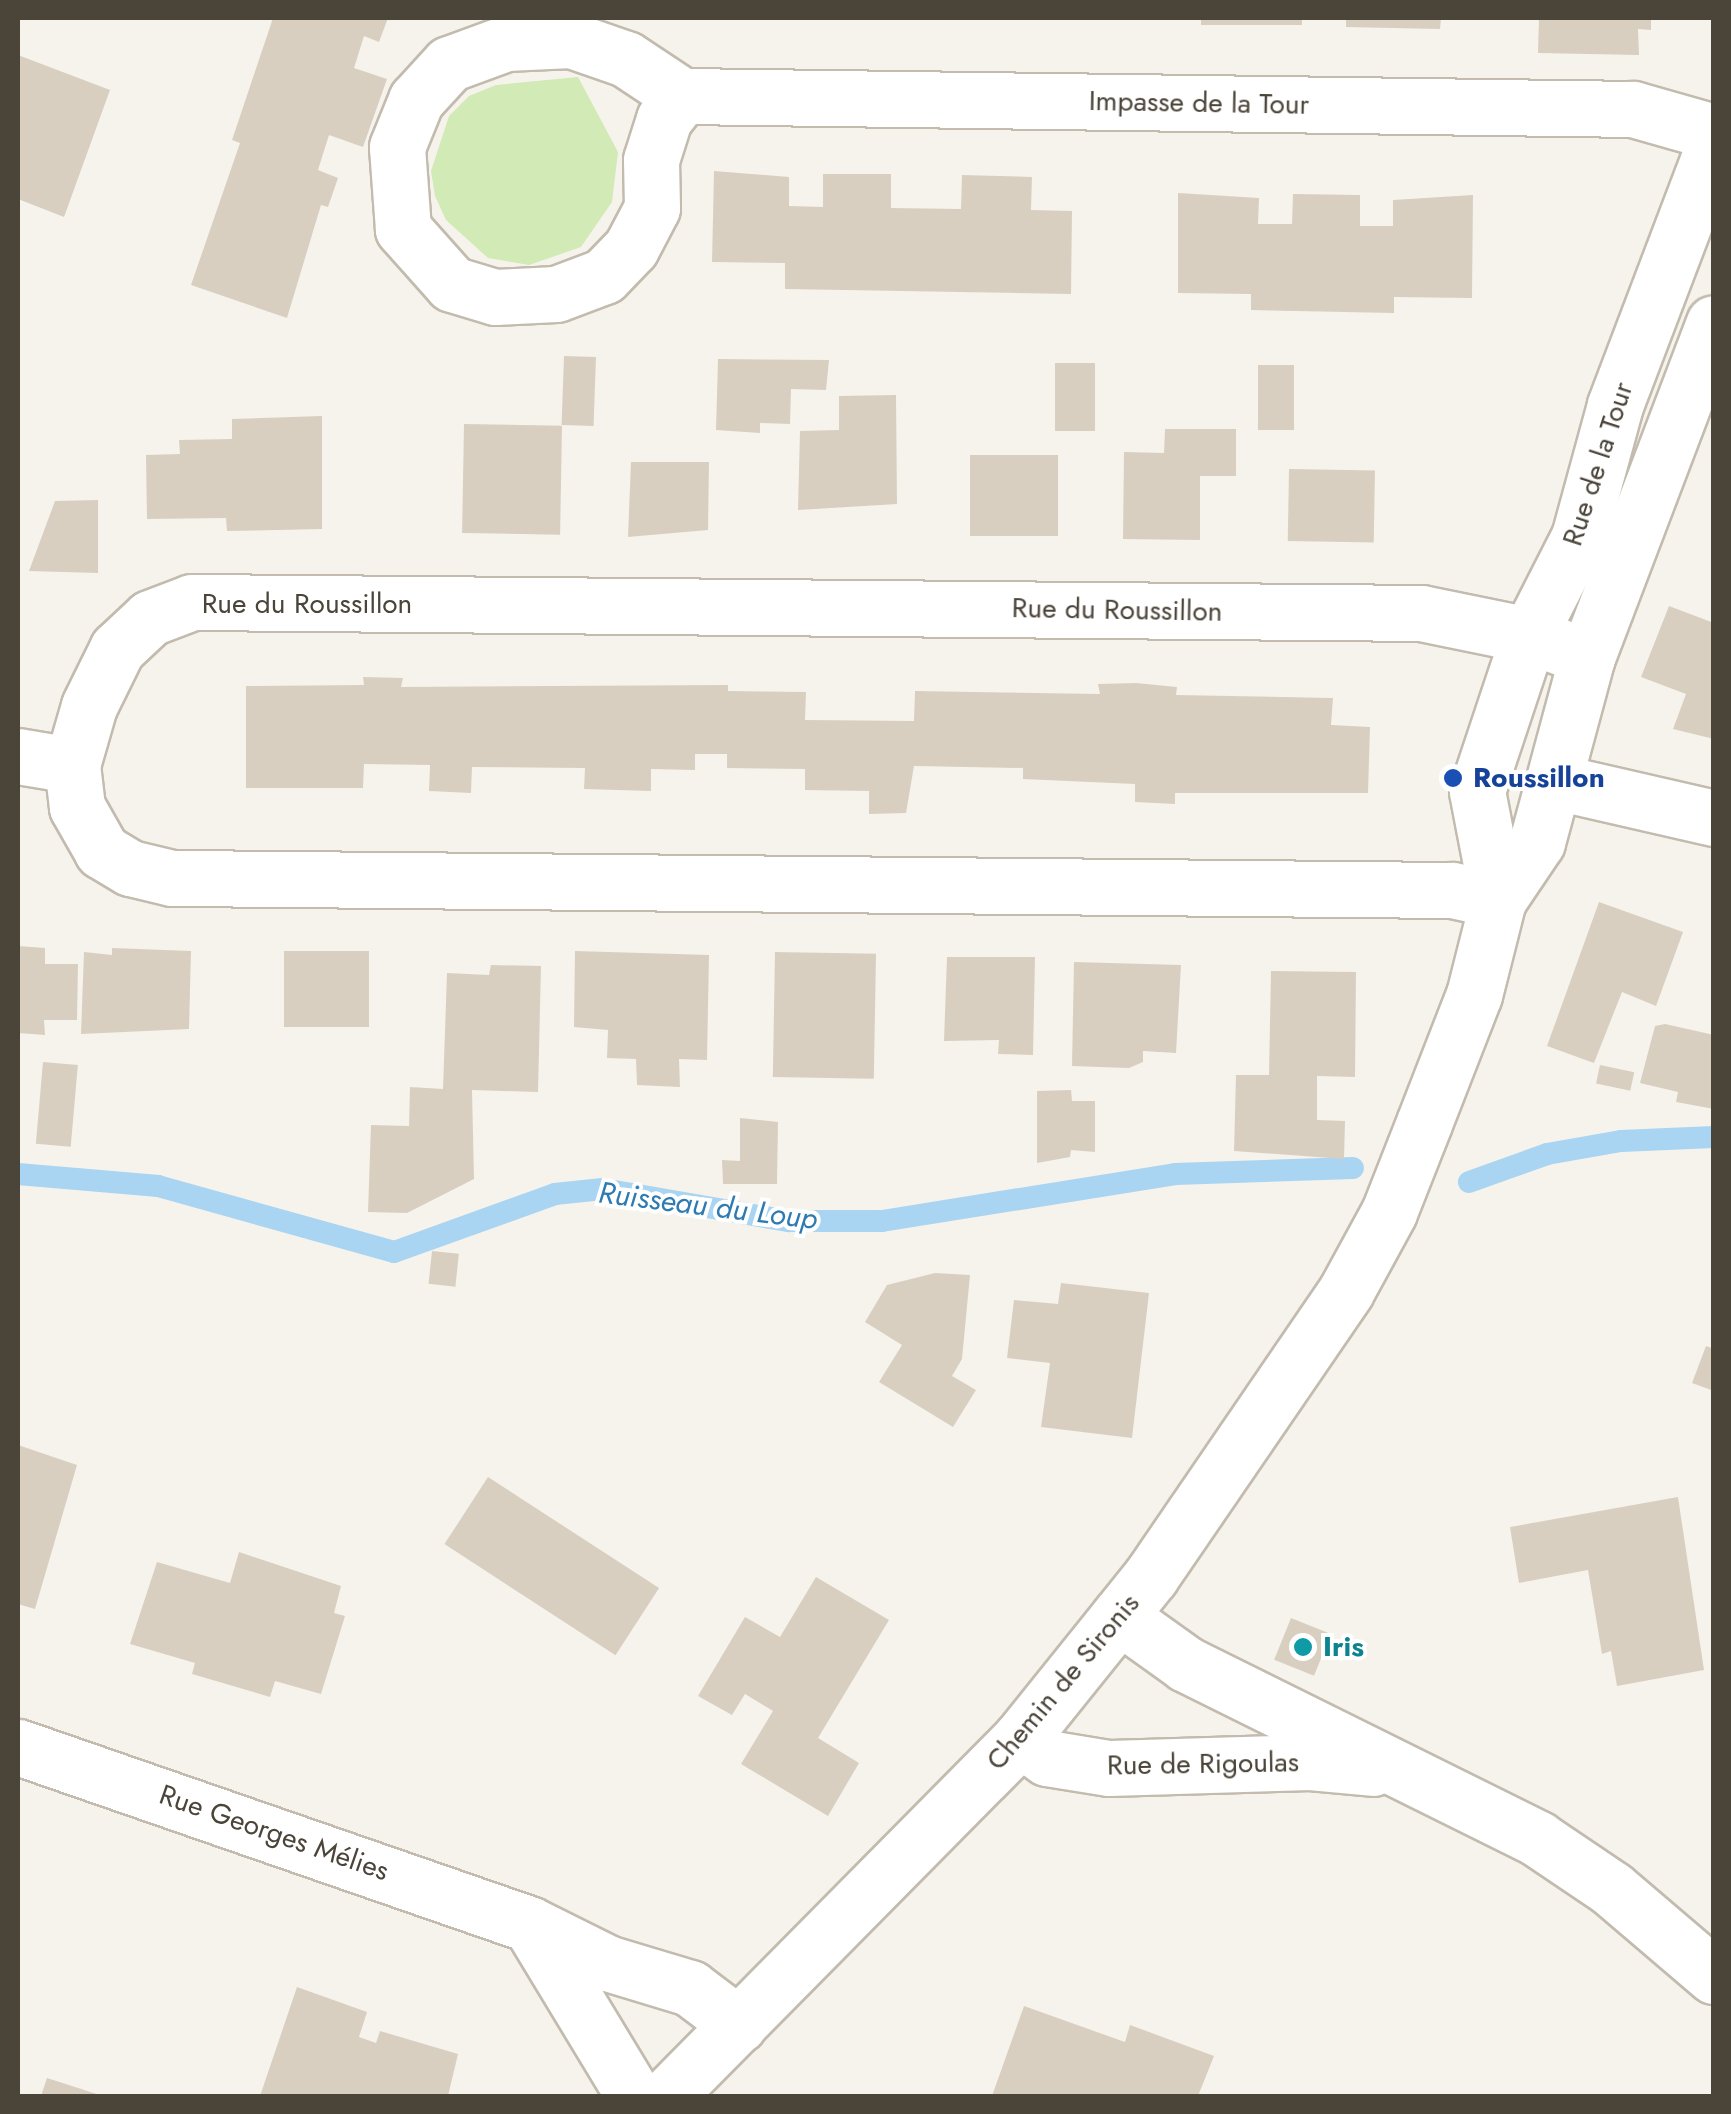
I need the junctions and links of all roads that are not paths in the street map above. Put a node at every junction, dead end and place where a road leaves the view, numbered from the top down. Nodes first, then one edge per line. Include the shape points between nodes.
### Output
1 (682, 96) junction
2 (1714, 132) edge
3 (1714, 145) edge
4 (1714, 323) edge
5 (1529, 635) junction
6 (1587, 657) junction
7 (18, 756) edge
8 (72, 764) junction
9 (1557, 782) junction
10 (1714, 818) edge
11 (1498, 900) junction
12 (1389, 1212) joint
13 (1119, 1616) junction
14 (1020, 1740) junction
15 (18, 1748) edge
16 (1391, 1770) junction
17 (529, 1924) junction
18 (1714, 1976) edge
19 (739, 2025) junction
20 (634, 2096) edge
21 (667, 2096) edge

1 - 1 street via 626,59 571,40 506,42 449,64 416,100 398,147 403,229 452,284 495,296 556,294 604,276 631,248 652,208 651,160 664,119
1 - 2 street, Impasse de la Tour via 1632,110
3 - 5 street, Rue de la Tour via 1615,406 1579,537
4 - 6 street, Rue de la Tour
5 - 6 street, Rue du Roussillon
5 - 8 street, Rue du Roussillon via 1421,614 192,602 150,618 117,649 89,706
5 - 11 street, Rue de la Tour via 1478,791
6 - 9 street, Rue de la Tour
7 - 8 street
8 - 11 street, Rue du Roussillon via 77,807 102,851 130,868 172,878 1452,890
9 - 10 street
9 - 11 street, Rue de la Tour via 1537,842
11 - 12 street, Rue de la Tour via 1474,995
12 - 13 street, Chemin de Sironis via 1264,1418
13 - 14 street, Chemin de Sironis
13 - 16 street, Rue de Rigoulas via 1186,1664
14 - 16 street, Rue de Rigoulas via 1048,1758 1109,1768 1310,1762
14 - 19 street, Chemin de Sironis
15 - 17 street, Rue Georges Mélies
16 - 18 street, Rue de Rigoulas via 1538,1839 1612,1889
17 - 19 street, Rue Georges Mélies via 607,1963 690,1988
17 - 20 street
19 - 21 street, Chemin de Sironis

